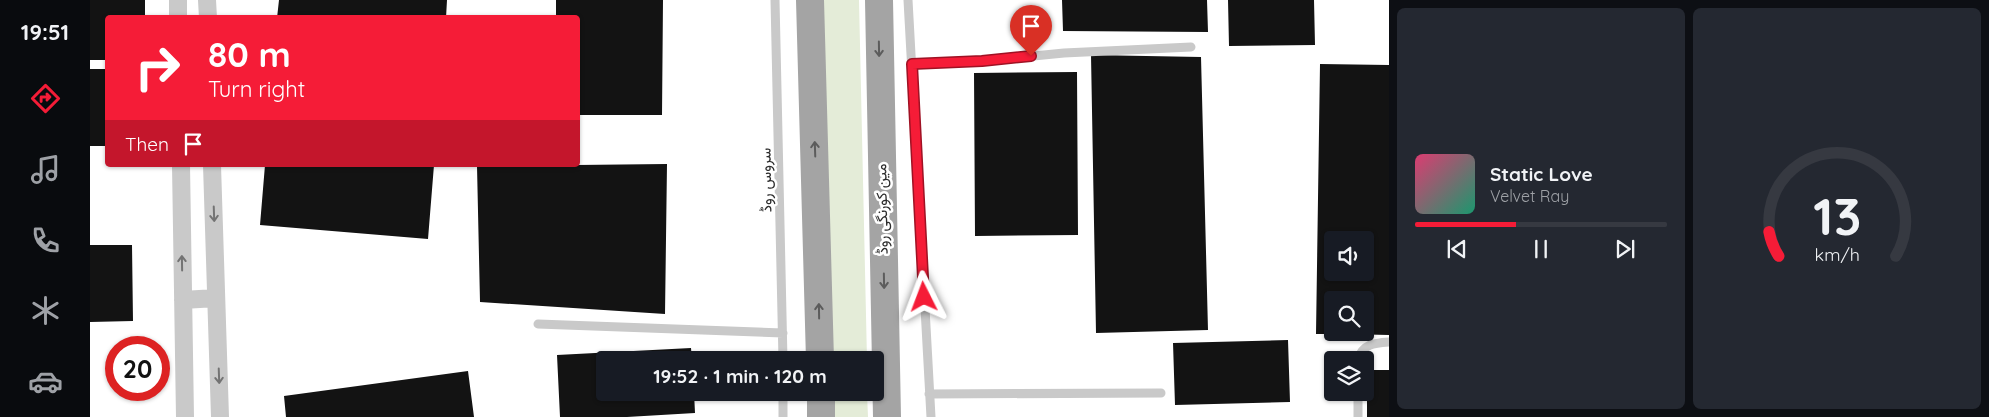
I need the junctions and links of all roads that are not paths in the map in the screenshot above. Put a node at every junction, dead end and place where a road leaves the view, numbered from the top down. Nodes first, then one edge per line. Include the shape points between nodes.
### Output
1 (178, 0) edge
2 (207, 0) edge
3 (775, 0) edge
4 (810, 0) edge
5 (879, 0) edge
6 (908, 0) edge
7 (178, 15) edge
8 (208, 15) edge
9 (1191, 47) dead end
10 (912, 64) junction
11 (181, 167) edge
12 (212, 167) edge
13 (216, 298) junction
14 (183, 300) junction
15 (538, 324) dead end
16 (783, 333) junction
17 (1389, 342) edge
18 (783, 351) edge
19 (820, 351) edge
20 (1362, 351) edge
21 (1161, 393) dead end
22 (929, 394) junction
23 (783, 401) edge
24 (821, 401) edge
25 (1358, 401) edge
26 (185, 417) edge
27 (220, 417) edge
28 (783, 417) edge
29 (821, 417) edge
30 (887, 417) edge
31 (930, 417) edge
32 (1358, 417) edge

1 - 7 street
2 - 8 street
3 - 16 lane, سروس روڈ
19 -> 4 main road
5 -> 30 main road, مین کورنگی روڈ
6 - 10 lane
9 - 10 lane
10 - 22 lane
14 -> 11 street
12 -> 13 street
13 - 14 street
13 -> 27 street
14 - 26 street
15 - 16 lane
16 - 18 lane, سروس روڈ
17 - 20 lane via 1369,344
21 - 22 lane
22 - 31 lane
23 - 28 lane
24 - 29 main road
25 - 32 lane

